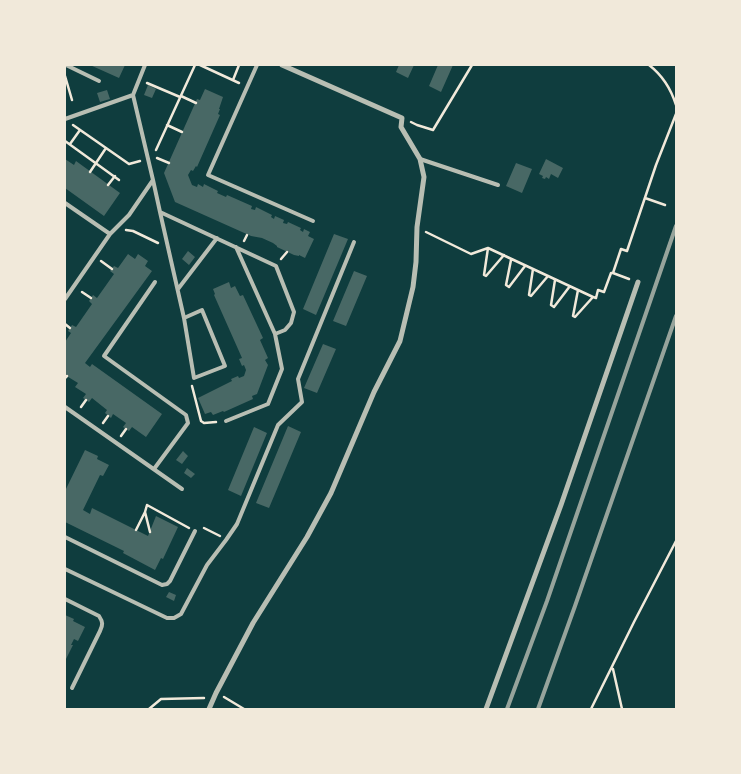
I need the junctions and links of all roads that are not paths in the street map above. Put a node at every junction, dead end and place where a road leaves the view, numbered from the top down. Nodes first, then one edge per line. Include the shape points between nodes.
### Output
1 (66, 65) edge
2 (145, 65) edge
3 (257, 65) edge
4 (282, 65) edge
5 (99, 81) dead end
6 (133, 95) junction
7 (65, 119) edge
8 (420, 159) junction
9 (153, 180) junction
10 (498, 185) dead end
11 (65, 203) edge
12 (160, 212) junction
13 (313, 221) dead end
14 (110, 234) junction
15 (217, 238) junction
16 (354, 242) dead end
17 (236, 247) junction
18 (155, 282) dead end
19 (638, 282) road end
20 (178, 289) junction
21 (65, 299) edge
22 (184, 318) junction
23 (275, 334) junction
24 (65, 407) edge
25 (226, 421) road end
26 (154, 469) junction
27 (182, 489) dead end
28 (195, 531) road end
29 (65, 537) edge
30 (65, 568) edge
31 (65, 599) edge
32 (72, 688) dead end
33 (210, 709) edge
34 (486, 709) edge

1 - 5 lane
2 - 6 lane
3 - 13 lane via 208,175
4 - 8 street via 402,118 402,127
6 - 7 lane
6 - 9 lane
8 - 10 lane
8 - 33 street via 424,177 416,262 400,341 374,392 331,493 254,623
9 - 12 lane
9 - 14 lane via 129,215
11 - 14 lane
12 - 15 lane
12 - 20 lane
14 - 21 lane
15 - 17 lane
15 - 20 lane
16 - 30 lane via 298,379 302,402 278,425 237,524 207,565 181,614 167,618
17 - 23 lane
17 - 23 lane via 276,266 294,312 292,323
18 - 26 lane via 104,356 186,415 188,423
19 - 34 street
20 - 22 lane
22 - 22 lane via 194,378 225,366 202,310
23 - 25 lane via 282,369 268,404
24 - 26 lane
26 - 27 lane
28 - 29 lane via 170,581 162,585
31 - 32 lane via 99,616 103,624

